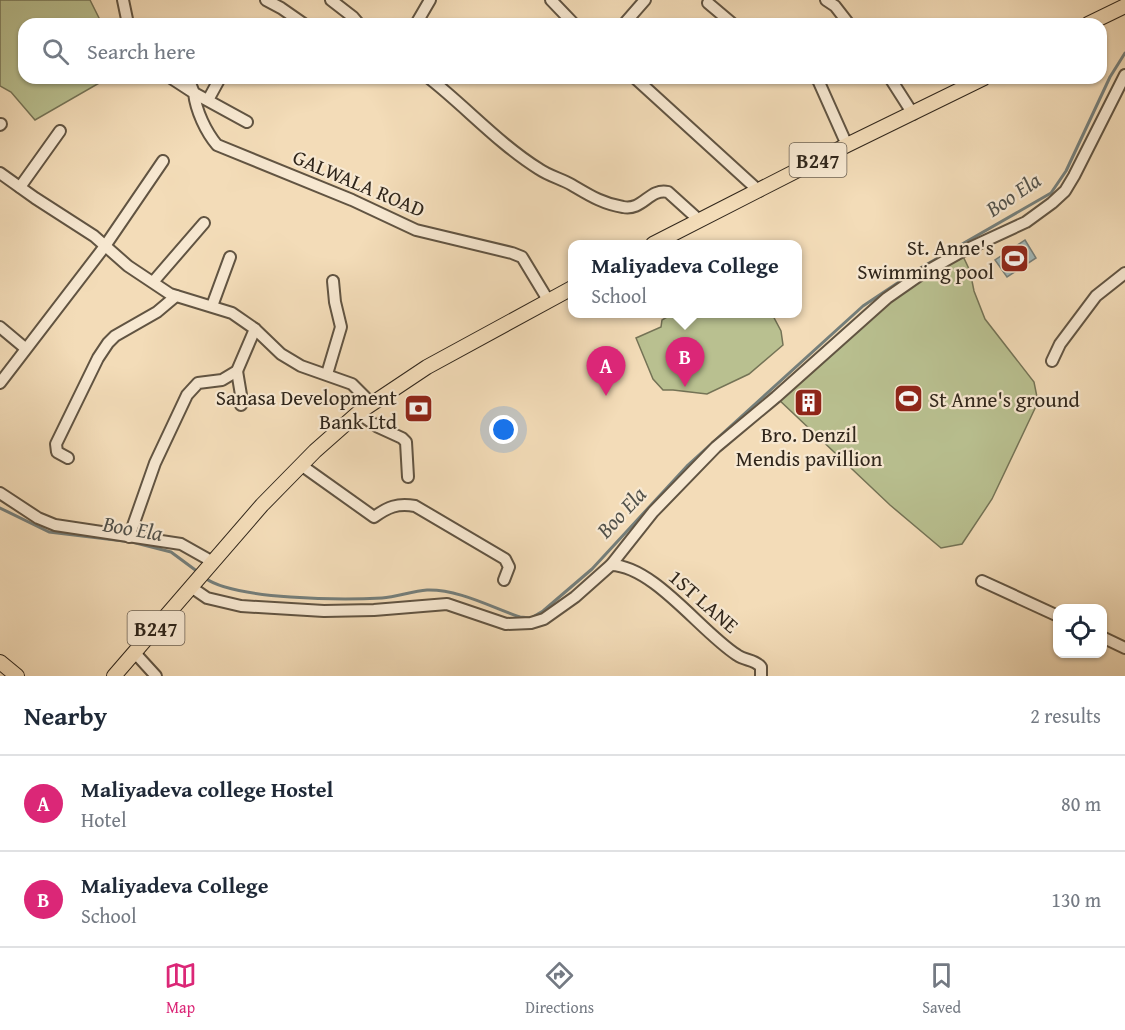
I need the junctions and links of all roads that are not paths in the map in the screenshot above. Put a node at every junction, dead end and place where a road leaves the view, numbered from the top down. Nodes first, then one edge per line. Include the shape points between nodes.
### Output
1 (123, 0) edge
2 (266, 0) edge
3 (331, 0) edge
4 (430, 0) edge
5 (550, 0) edge
6 (645, 0) edge
7 (826, 0) edge
8 (708, 3) dead end
9 (1125, 6) edge
10 (127, 18) edge
11 (295, 18) edge
12 (355, 18) edge
13 (420, 18) edge
14 (568, 18) edge
15 (629, 18) edge
16 (726, 18) edge
17 (844, 18) edge
18 (1100, 18) edge
19 (1125, 75) edge
20 (180, 84) edge
21 (190, 84) edge
22 (217, 84) edge
23 (436, 84) edge
24 (642, 84) edge
25 (820, 84) edge
26 (894, 84) edge
27 (972, 84) edge
28 (194, 93) junction
29 (208, 100) junction
30 (913, 114) junction
31 (247, 122) dead end
32 (60, 131) dead end
33 (847, 145) junction
34 (163, 161) dead end
35 (0, 173) edge
36 (20, 187) junction
37 (759, 191) junction
38 (699, 220) junction
39 (204, 223) dead end
40 (661, 240) edge
41 (105, 246) junction
42 (230, 257) dead end
43 (1125, 273) edge
44 (333, 281) dead end
45 (153, 282) junction
46 (568, 290) edge
47 (176, 296) junction
48 (548, 300) junction
49 (212, 306) junction
50 (0, 327) edge
51 (255, 329) junction
52 (25, 348) junction
53 (1052, 361) dead end
54 (237, 371) junction
55 (327, 374) junction
56 (0, 383) edge
57 (371, 403) junction
58 (241, 405) dead end
59 (358, 413) junction
60 (68, 459) dead end
61 (301, 465) junction
62 (408, 477) dead end
63 (0, 493) edge
64 (129, 537) junction
65 (213, 562) junction
66 (611, 565) junction
67 (504, 580) dead end
68 (982, 581) dead end
69 (194, 584) junction
70 (1053, 614) edge
71 (1107, 639) edge
72 (1125, 648) edge
73 (135, 653) junction
74 (0, 662) edge
75 (17, 676) edge
76 (113, 676) edge
77 (156, 676) edge
78 (761, 676) edge

1 - 10 street
2 - 11 street
3 - 12 street
4 - 13 street
5 - 14 street
6 - 15 street
7 - 17 street
8 - 16 street
9 - 18 main road
19 - 66 street via 1065,192 1026,222 961,252 887,298 716,447 653,512
20 - 28 street
21 - 28 street, GALWALA ROAD
22 - 29 street
23 - 38 street via 540,170 601,202 636,207 661,190
24 - 37 street
25 - 33 street
26 - 30 street
27 - 30 main road, B247
28 - 29 street
28 - 48 street, GALWALA ROAD via 206,128 217,145 416,230 522,257
29 - 31 street
30 - 33 main road, B247
32 - 36 street
33 - 37 main road, B247
34 - 41 street
35 - 36 street
36 - 41 street
37 - 38 main road, B247
38 - 40 main road, B247
39 - 45 street
41 - 45 street
41 - 52 street
42 - 49 street
43 - 53 street via 1096,296
44 - 55 street via 341,327
45 - 47 street
46 - 48 main road, B247
47 - 49 street
47 - 60 street via 115,336 98,358 56,444 57,452
48 - 57 main road, B247
49 - 51 street via 232,313
50 - 52 street
51 - 54 street
51 - 55 street via 281,354 301,366
52 - 56 street
54 - 58 street
54 - 64 street via 222,380 198,383 187,395 155,463
55 - 57 street via 352,384
57 - 59 main road, B247
59 - 61 main road, B247
59 - 62 street via 406,442
61 - 65 main road, B247
61 - 67 street via 374,518 393,505 415,506 505,559 508,567
63 - 64 street via 55,525
64 - 65 street via 181,544
65 - 69 main road, B247
66 - 69 street via 575,597 544,619 531,623 506,624 447,604 324,611 241,606 207,598
66 - 78 street, 1ST LANE via 621,565 651,581 738,656 756,662 761,667
68 - 70 street
69 - 73 main road, B247
71 - 72 street
73 - 76 main road, B247
73 - 77 street
74 - 75 main road

